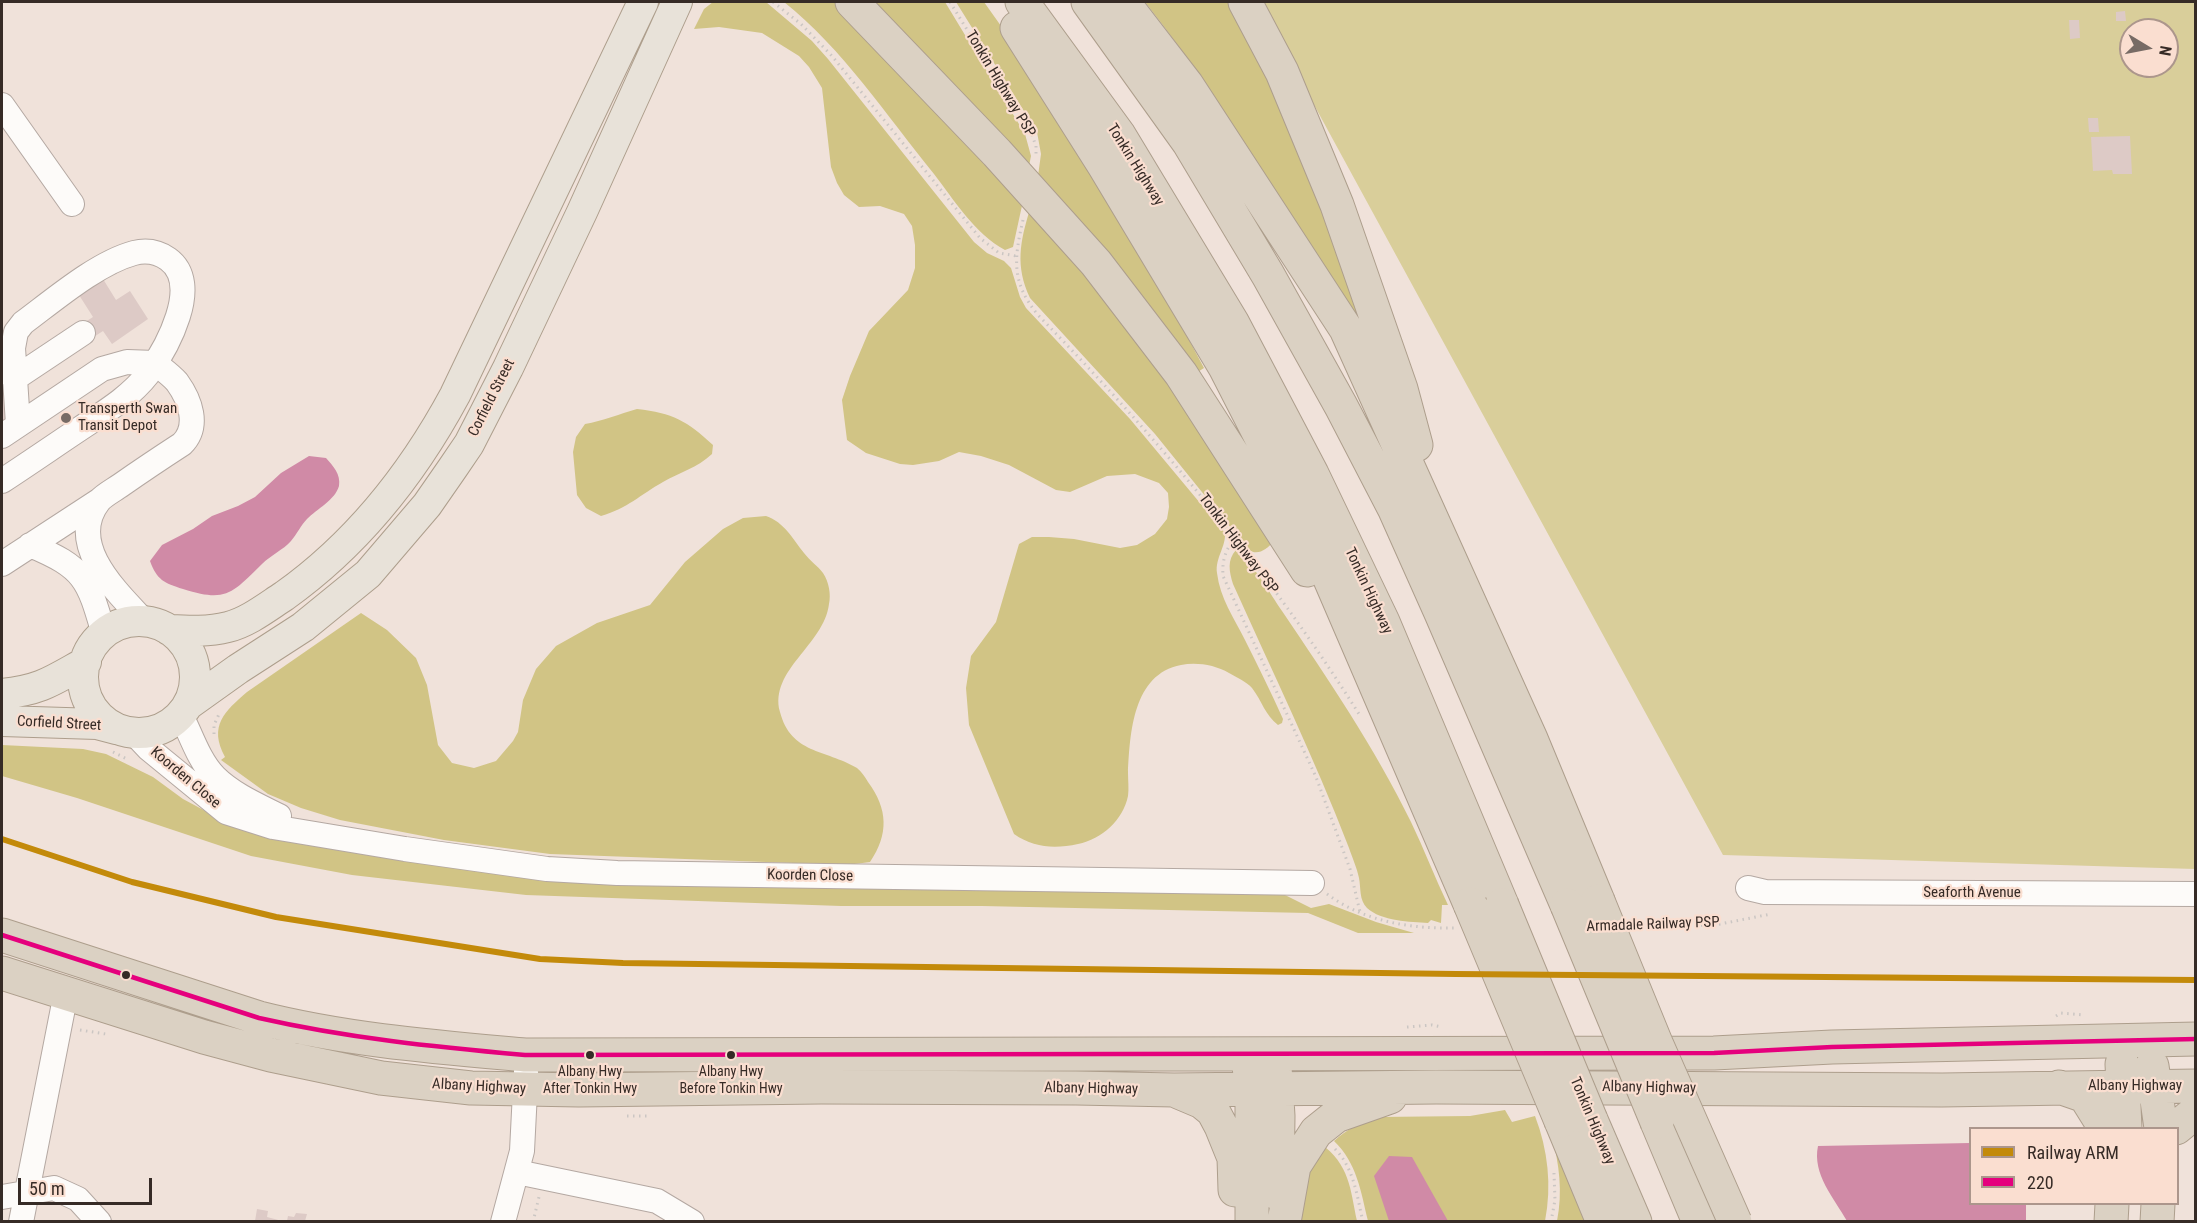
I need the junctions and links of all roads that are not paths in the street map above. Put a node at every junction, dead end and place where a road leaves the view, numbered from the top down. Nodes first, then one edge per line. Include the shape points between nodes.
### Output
1 (643, 2) edge
2 (677, 2) edge
3 (852, 2) edge
4 (1000, 2) edge
5 (1022, 2) edge
6 (1088, 2) edge
7 (1123, 2) edge
8 (1245, 2) edge
9 (2, 105) edge
10 (72, 204) dead end
11 (12, 329) edge
12 (83, 333) dead end
13 (152, 367) junction
14 (14, 379) junction
15 (10, 430) edge
16 (2, 481) edge
17 (100, 499) junction
18 (30, 545) junction
19 (1447, 554) junction
20 (2, 564) edge
21 (157, 626) junction
22 (104, 634) junction
23 (86, 662) junction
24 (2, 694) edge
25 (185, 709) junction
26 (2, 721) edge
27 (119, 737) junction
28 (1403, 744) junction
29 (310, 832) junction
30 (1312, 883) dead end
31 (1748, 888) dead end
32 (2196, 894) edge
33 (1582, 903) junction
34 (1478, 912) junction
35 (2, 935) edge
36 (2, 974) edge
37 (66, 993) junction
38 (2196, 1039) edge
39 (2135, 1041) junction
40 (1261, 1054) junction
41 (525, 1055) junction
42 (2139, 1086) junction
43 (2196, 1086) edge
44 (1436, 1087) junction
45 (2059, 1087) junction
46 (1264, 1089) junction
47 (526, 1090) junction
48 (1174, 1090) junction
49 (2196, 1112) edge
50 (1576, 1120) junction
51 (2104, 1127) edge
52 (2125, 1127) edge
53 (2160, 1127) edge
54 (2177, 1127) edge
55 (517, 1172) junction
56 (27, 1193) junction
57 (2, 1197) edge
58 (2112, 1205) edge
59 (2125, 1205) edge
60 (2158, 1205) edge
61 (1598, 1213) edge
62 (21, 1221) edge
63 (99, 1221) edge
64 (503, 1221) edge
65 (692, 1221) edge
66 (1236, 1221) edge
67 (1252, 1221) edge
68 (1279, 1221) edge
69 (1284, 1221) edge
70 (1635, 1221) edge
71 (1699, 1221) edge
72 (1735, 1221) edge
73 (2111, 1221) edge
74 (2124, 1221) edge
75 (2157, 1221) edge

1 - 21 main road via 455,395 428,442 382,506 332,557 262,610 230,626 203,632
2 - 25 main road, Corfield Street via 508,368 469,444 427,505 368,574 303,627
3 - 28 highway via 1089,255 1181,374 1296,550
4 - 28 highway via 1225,367 1311,535
5 - 34 highway, Tonkin Highway via 1119,135 1232,322 1302,454 1383,622
6 - 33 highway via 1189,143 1341,406
7 - 19 highway via 1187,85 1346,328
8 - 19 highway via 1282,72 1337,205 1401,389
9 - 10 street
11 - 13 street via 116,260 142,251 158,254 177,268 182,292 176,322
11 - 14 street via 16,332
12 - 14 street
13 - 15 street via 127,362 102,369
13 - 16 street via 123,400
13 - 17 street via 176,381 192,415 191,432 182,444
14 - 15 street
17 - 18 street
17 - 21 street via 91,514 87,534 90,549 115,590
18 - 20 street
18 - 22 street via 66,562 86,582
19 - 33 highway via 1531,739
21 - 22 main road via 131,622
21 - 25 main road via 181,640 190,655 195,671 194,688
22 - 23 main road
23 - 24 main road, Corfield Street via 47,684
23 - 27 main road via 88,700
25 - 27 main road via 164,728
25 - 29 street, Koorden Close via 205,764 215,777 244,799
26 - 27 main road, Corfield Street via 88,723
27 - 29 street, Koorden Close via 149,749 226,812 273,827
28 - 34 highway
29 - 30 street, Koorden Close via 547,869 617,873
31 - 32 street, Seaforth Avenue via 1765,892
33 - 71 highway, bridge via 1657,1122
33 - 72 highway, bridge via 1656,1043
34 - 50 highway, Tonkin Highway, bridge
35 - 41 highway via 297,1028 420,1046
36 - 37 highway, Albany Highway
37 - 47 highway, Albany Highway via 204,1037 334,1069 430,1084
37 - 56 street
38 - 39 highway
39 - 40 highway via 1714,1053
39 - 42 highway
40 - 41 highway
40 - 46 highway
41 - 47 street
42 - 43 highway, Albany Highway
42 - 45 highway, Albany Highway
42 - 52 highway
42 - 53 highway
44 - 45 highway, Albany Highway
44 - 46 highway, Albany Highway
44 - 69 highway via 1355,1108 1336,1116 1316,1132 1294,1166
45 - 51 highway via 2085,1096
46 - 48 highway, Albany Highway
46 - 67 highway
46 - 68 highway via 1278,1116
47 - 48 highway, Albany Highway
47 - 55 street
48 - 66 highway via 1202,1102 1213,1111 1221,1126 1234,1158
49 - 54 highway
50 - 61 highway
50 - 70 highway, Tonkin Highway
55 - 64 street
55 - 65 street via 657,1201
56 - 57 street
56 - 62 street
56 - 63 street via 54,1188 78,1199
58 - 73 highway
59 - 74 highway
60 - 75 highway

